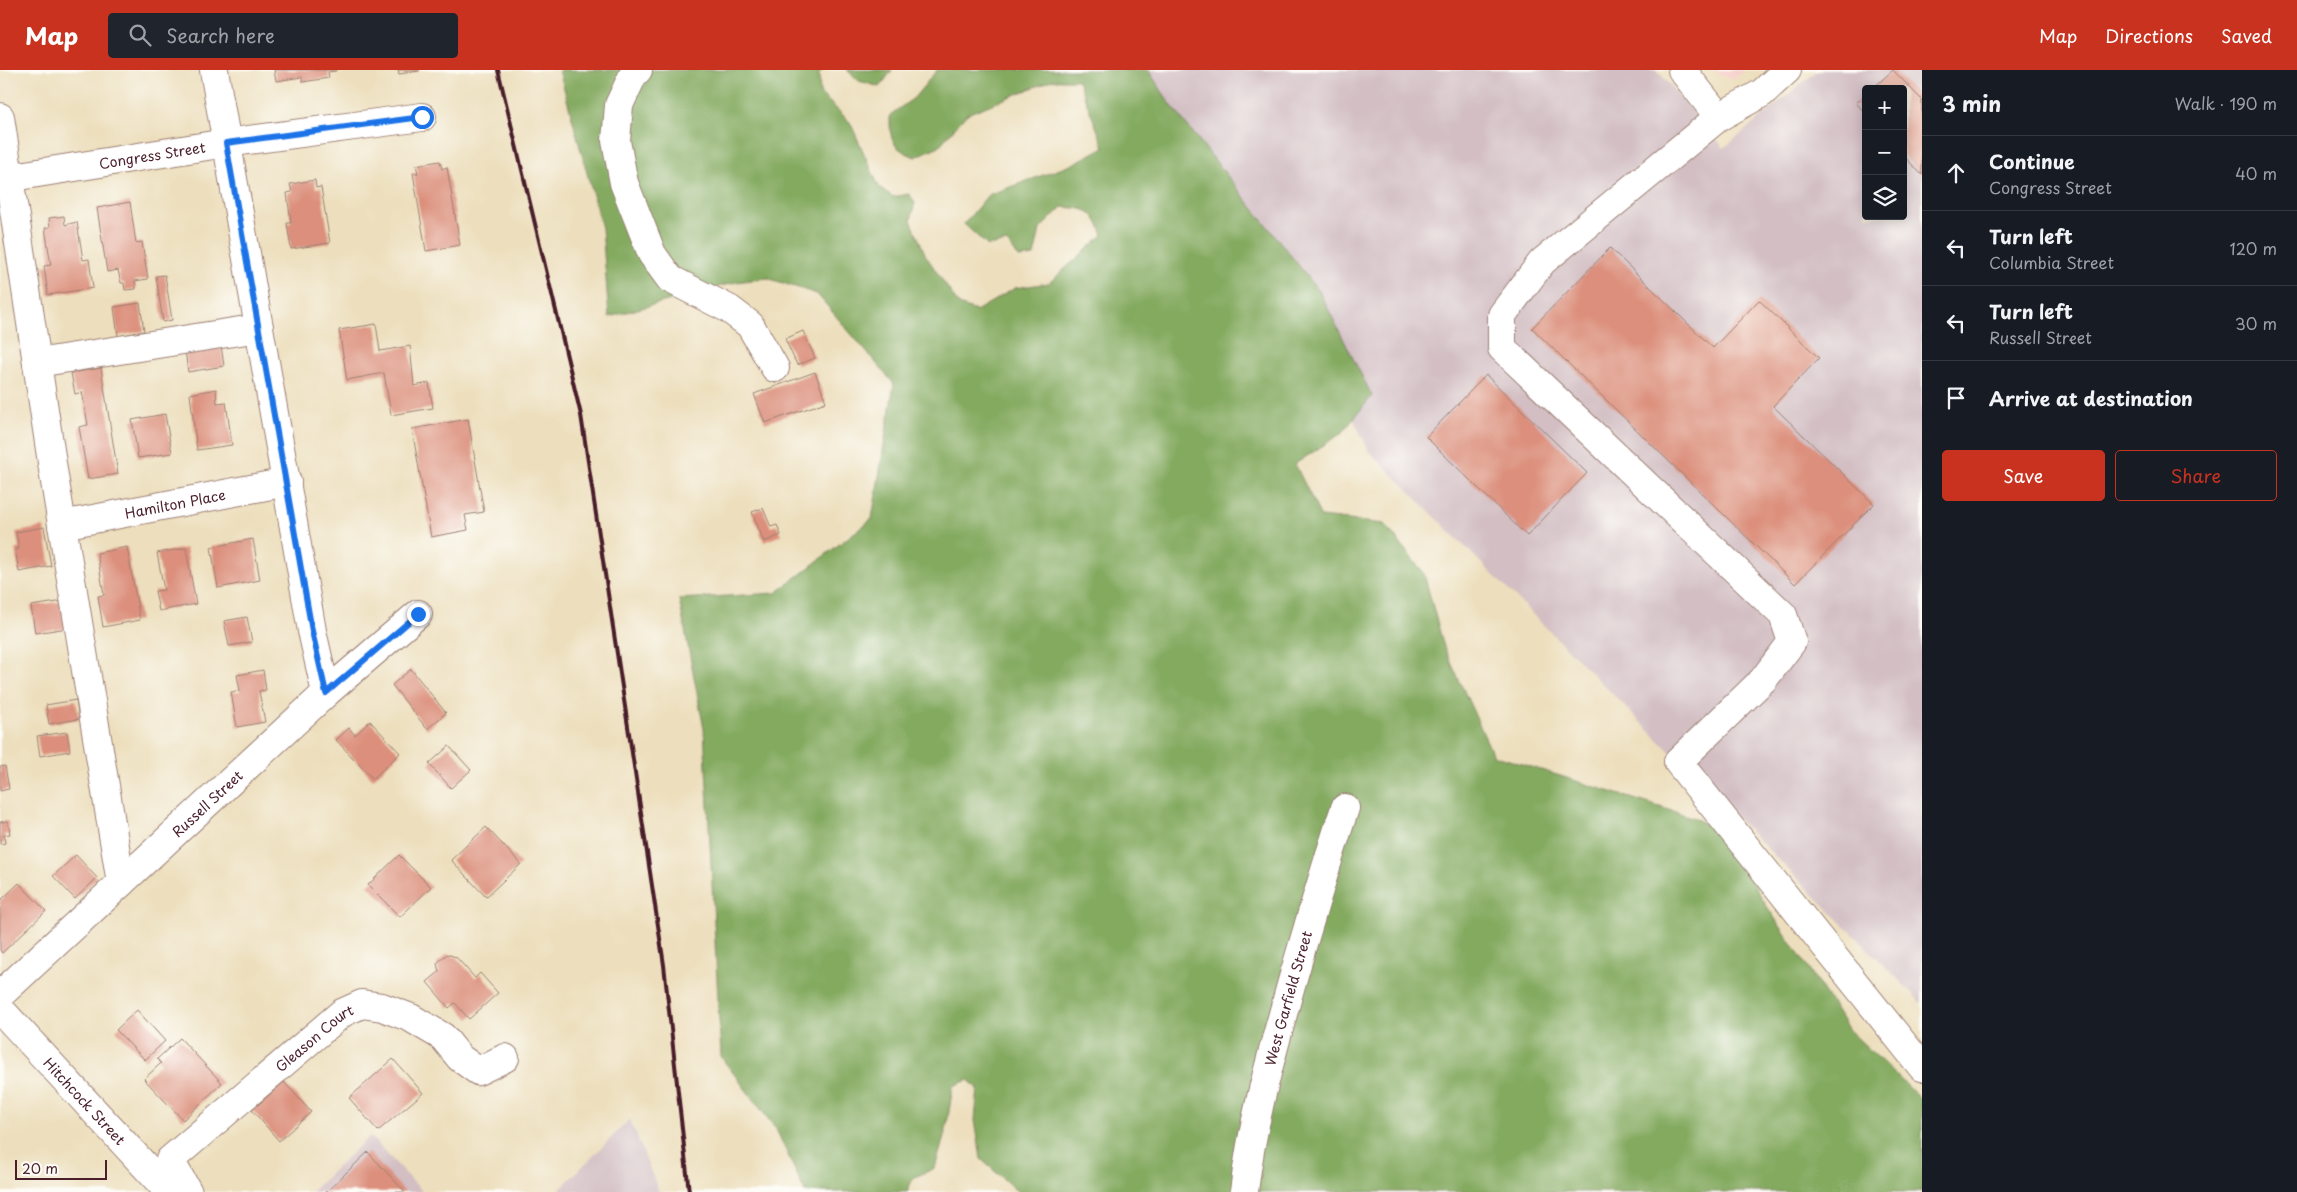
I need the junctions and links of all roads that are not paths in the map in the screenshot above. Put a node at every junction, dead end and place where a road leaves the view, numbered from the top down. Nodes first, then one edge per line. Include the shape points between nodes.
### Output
1 (214, 70) edge
2 (638, 70) edge
3 (1682, 70) edge
4 (1787, 70) edge
5 (0, 117) edge
6 (422, 117) dead end
7 (1719, 117) junction
8 (226, 143) junction
9 (5, 179) edge
10 (259, 328) junction
11 (37, 363) junction
12 (775, 368) dead end
13 (287, 482) junction
14 (62, 525) junction
15 (418, 614) dead end
16 (326, 693) junction
17 (1345, 808) dead end
18 (120, 883) junction
19 (0, 995) edge
20 (0, 1009) edge
21 (505, 1058) dead end
22 (1922, 1067) edge
23 (169, 1192) edge
24 (188, 1192) edge
25 (1244, 1192) edge

1 - 8 street
2 - 12 street via 619,105 616,141 624,183 652,254 670,280 729,309 750,325
3 - 7 street
4 - 7 street via 1762,93
5 - 9 street
6 - 8 street, Congress Street
7 - 22 street via 1542,262 1502,316 1502,348 1783,615 1792,642 1763,680 1678,762
8 - 9 street, Congress Street
8 - 10 street
9 - 11 street
10 - 11 street
10 - 13 street
11 - 14 street
13 - 14 street, Hamilton Place
13 - 16 street
14 - 18 street
15 - 16 street, Russell Street
16 - 18 street, Russell Street
17 - 25 street, West Garfield Street via 1319,883 1268,1064 1248,1152
18 - 19 street, Russell Street
20 - 23 street, Hitchcock Street
21 - 24 street, Gleason Court via 478,1071 460,1058 443,1037 411,1018 382,1006 362,1004 342,1013 170,1160

